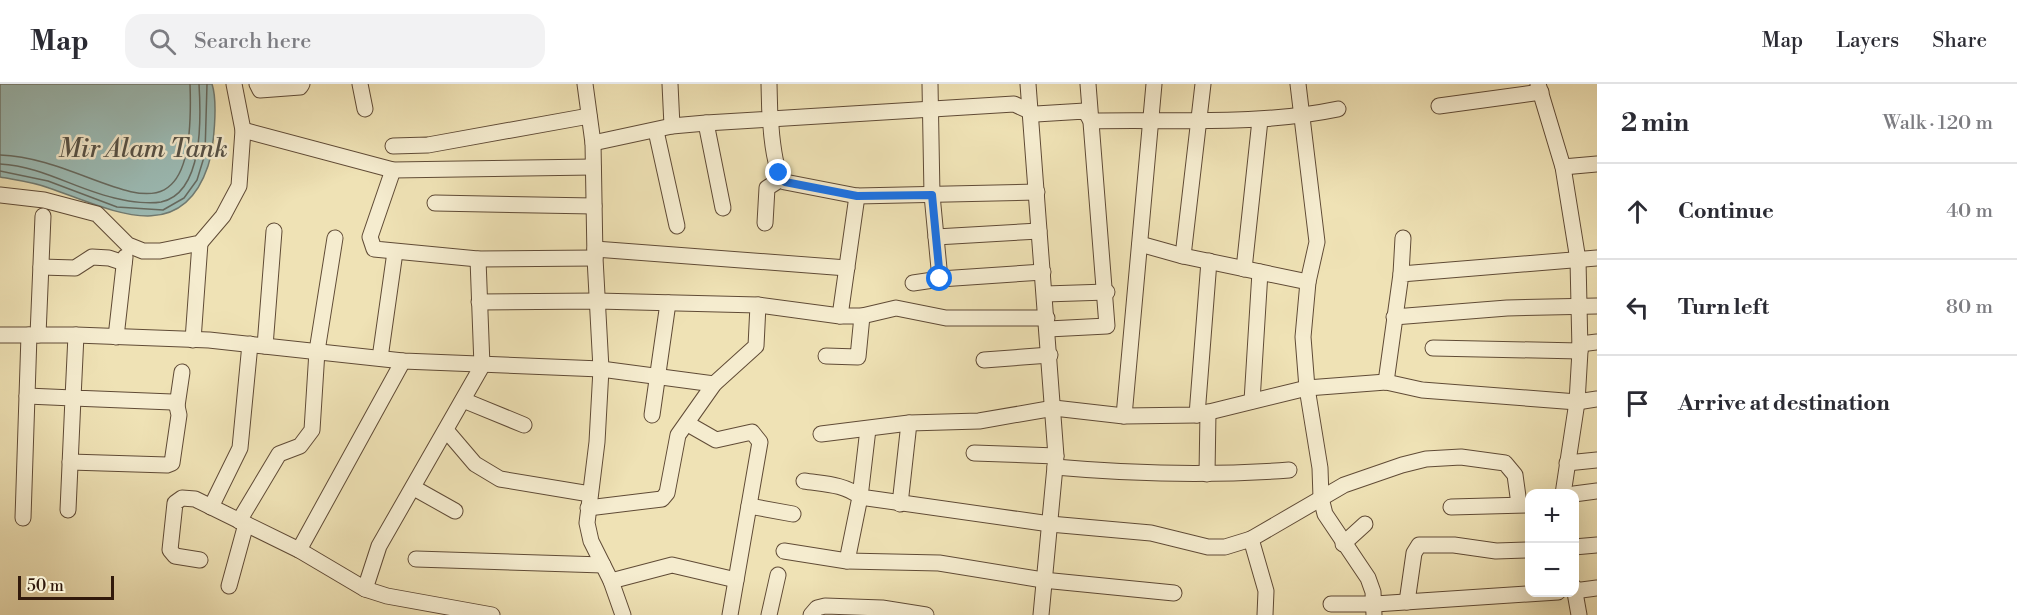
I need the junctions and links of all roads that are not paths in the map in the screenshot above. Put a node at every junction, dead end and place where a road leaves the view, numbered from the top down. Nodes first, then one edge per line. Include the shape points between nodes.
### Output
1 (234, 84) edge
2 (257, 84) edge
3 (302, 84) edge
4 (360, 84) edge
5 (585, 84) edge
6 (670, 84) edge
7 (769, 84) edge
8 (930, 84) edge
9 (1028, 84) edge
10 (1088, 84) edge
11 (1154, 84) edge
12 (1203, 84) edge
13 (1298, 84) edge
14 (1539, 88) edge
15 (1439, 106) dead end
16 (365, 109) dead end
17 (930, 109) junction
18 (1338, 109) dead end
19 (1030, 111) junction
20 (589, 116) junction
21 (1302, 116) junction
22 (768, 117) junction
23 (1152, 120) junction
24 (1260, 120) junction
25 (1091, 121) junction
26 (1201, 121) junction
27 (706, 123) junction
28 (672, 126) junction
29 (243, 130) junction
30 (656, 131) junction
31 (593, 143) junction
32 (393, 146) dead end
33 (1597, 164) edge
34 (593, 167) junction
35 (1563, 167) junction
36 (393, 170) junction
37 (781, 179) junction
38 (1037, 192) junction
39 (0, 195) edge
40 (932, 195) junction
41 (857, 196) junction
42 (435, 203) dead end
43 (594, 206) junction
44 (723, 208) dead end
45 (43, 216) dead end
46 (765, 223) dead end
47 (677, 225) dead end
48 (274, 231) dead end
49 (1039, 231) junction
50 (936, 237) junction
51 (335, 238) dead end
52 (1403, 238) dead end
53 (200, 243) junction
54 (1140, 244) junction
55 (394, 252) junction
56 (595, 253) junction
57 (1183, 256) junction
58 (1597, 258) edge
59 (478, 259) junction
60 (1578, 260) junction
61 (1209, 261) junction
62 (41, 267) junction
63 (847, 268) junction
64 (1244, 268) junction
65 (1043, 272) junction
66 (1260, 272) junction
67 (1401, 274) junction
68 (940, 279) junction
69 (1308, 282) junction
70 (913, 283) dead end
71 (1107, 292) junction
72 (1045, 294) junction
73 (597, 301) junction
74 (479, 302) junction
75 (668, 303) junction
76 (758, 305) junction
77 (1597, 306) edge
78 (1579, 308) junction
79 (840, 316) junction
80 (862, 316) junction
81 (1394, 317) junction
82 (1048, 324) junction
83 (0, 335) edge
84 (34, 335) junction
85 (75, 335) junction
86 (116, 337) junction
87 (193, 340) junction
88 (1597, 342) edge
89 (258, 345) junction
90 (1433, 348) dead end
91 (1580, 348) junction
92 (317, 351) junction
93 (1050, 355) junction
94 (826, 356) dead end
95 (380, 358) junction
96 (984, 360) dead end
97 (403, 361) junction
98 (482, 366) junction
99 (601, 369) junction
100 (182, 372) dead end
101 (657, 376) junction
102 (1386, 382) junction
103 (714, 384) junction
104 (1307, 388) junction
105 (27, 396) junction
106 (73, 398) junction
107 (463, 399) junction
108 (1597, 399) edge
109 (1252, 401) junction
110 (1577, 402) junction
111 (177, 406) junction
112 (1054, 408) junction
113 (1203, 414) junction
114 (652, 415) dead end
115 (1124, 416) junction
116 (909, 423) junction
117 (688, 424) junction
118 (524, 425) dead end
119 (868, 429) junction
120 (446, 430) junction
121 (820, 434) dead end
122 (975, 453) dead end
123 (1597, 460) edge
124 (70, 462) junction
125 (1055, 462) junction
126 (1567, 463) junction
127 (1289, 470) dead end
128 (1207, 474) junction
129 (804, 481) dead end
130 (414, 488) junction
131 (1564, 489) edge
132 (1597, 491) edge
133 (1579, 493) edge
134 (860, 497) junction
135 (1321, 498) junction
136 (589, 501) junction
137 (900, 504) junction
138 (1524, 505) edge
139 (749, 506) junction
140 (212, 507) junction
141 (1451, 507) dead end
142 (68, 510) dead end
143 (455, 511) dead end
144 (793, 514) dead end
145 (22, 518) dead end
146 (242, 522) junction
147 (1050, 524) junction
148 (1365, 524) dead end
149 (1251, 539) junction
150 (1343, 544) junction
151 (1597, 545) edge
152 (1579, 547) edge
153 (1525, 549) edge
154 (299, 550) junction
155 (784, 551) dead end
156 (416, 559) dead end
157 (200, 560) dead end
158 (847, 561) junction
159 (603, 565) junction
160 (778, 575) dead end
161 (736, 580) junction
162 (1043, 580) junction
163 (612, 581) junction
164 (229, 586) dead end
165 (1597, 588) edge
166 (364, 589) junction
167 (1579, 590) edge
168 (1174, 593) dead end
169 (1525, 594) edge
170 (1576, 597) edge
171 (1407, 602) junction
172 (1332, 604) dead end
173 (1374, 610) edge
174 (492, 615) edge
175 (623, 615) edge
176 (730, 615) edge
177 (769, 615) edge
178 (811, 615) edge
179 (926, 615) edge
180 (1041, 615) edge
181 (1265, 615) edge
182 (1579, 615) edge

1 - 29 street
2 - 3 street via 260,90
4 - 16 street
5 - 20 street
6 - 28 street
7 - 22 street
8 - 17 street
9 - 19 street
10 - 25 street
11 - 23 street
12 - 26 street
13 - 21 street
14 - 15 street
14 - 35 street
17 - 19 street via 1014,105
17 - 22 street
17 - 40 street
18 - 21 street
19 - 25 street via 1085,111
19 - 38 street
20 - 31 street
20 - 32 street via 428,145
21 - 24 street
21 - 69 street via 1317,242
22 - 27 street
22 - 37 street
23 - 25 street
23 - 26 street
23 - 54 street
24 - 26 street
24 - 64 street
25 - 71 street
26 - 57 street
27 - 28 street
27 - 44 street
28 - 30 street
29 - 36 street
29 - 53 street via 238,186 224,216
30 - 31 street
30 - 47 street
31 - 34 street
33 - 35 street
34 - 36 street
34 - 43 street
35 - 60 street
36 - 55 street via 370,237 374,249
37 - 41 street
37 - 46 street via 768,188
38 - 40 street
38 - 49 street
39 - 53 street via 44,200 97,214 128,245 143,251
40 - 41 street
40 - 50 street
41 - 63 street
42 - 43 street
43 - 56 street
45 - 62 street
48 - 89 street
49 - 50 street
49 - 65 street
50 - 68 street
51 - 92 street
52 - 67 street
53 - 87 street
54 - 57 street
54 - 115 street
55 - 59 street
55 - 95 street
56 - 59 street
56 - 63 street
56 - 73 street
57 - 61 street
58 - 60 street
59 - 74 street
60 - 67 street
60 - 78 street
61 - 64 street
61 - 113 street
62 - 84 street
62 - 86 street via 75,268 92,257 125,260
63 - 79 street
64 - 66 street
65 - 68 street
65 - 72 street
66 - 69 street
66 - 109 street
67 - 81 street
68 - 70 street
69 - 104 street via 1303,337
71 - 72 street
71 - 82 street via 1107,326
72 - 82 street
73 - 74 street
73 - 75 street
73 - 99 street
74 - 98 street
75 - 76 street
75 - 101 street
76 - 79 street
76 - 103 street via 756,346
77 - 78 street
78 - 81 street via 1507,308
78 - 91 street
79 - 80 street
80 - 82 street via 896,308 946,318
80 - 94 street via 858,357
81 - 102 street
82 - 93 street
83 - 84 street
84 - 85 street
84 - 105 street
85 - 86 street
85 - 106 street
86 - 87 street
87 - 89 street
88 - 91 street
89 - 92 street
89 - 140 street via 240,448
90 - 91 street
91 - 110 street
92 - 95 street
92 - 146 street via 312,430 300,446 279,454
93 - 96 street
93 - 112 street
95 - 97 street
97 - 98 street
97 - 154 street
98 - 99 street
98 - 107 street
99 - 101 street
99 - 136 street
100 - 111 street
101 - 103 street
101 - 114 street
102 - 104 street
102 - 110 street via 1422,390
103 - 117 street
104 - 109 street
104 - 135 street
105 - 106 street
105 - 145 street
106 - 111 street via 172,402
106 - 124 street
107 - 118 street
107 - 120 street
108 - 110 street
109 - 113 street
110 - 126 street
111 - 124 street via 172,463
112 - 115 street
112 - 116 street via 979,421
112 - 125 street
113 - 115 street
113 - 128 street
116 - 119 street
116 - 137 street
117 - 136 street via 676,440 667,493 662,499
117 - 139 street via 716,440 756,434 760,442
119 - 121 street
119 - 134 street
120 - 130 street
120 - 136 street via 475,464 500,479
122 - 125 street
123 - 126 street
124 - 142 street
125 - 128 street via 1123,473
125 - 147 street
126 - 131 street
127 - 128 street
129 - 134 street via 852,490
130 - 143 street
130 - 166 street via 379,546
132 - 133 street
134 - 137 street
134 - 158 street
135 - 138 street via 1344,485 1402,465 1461,457 1511,467
135 - 149 street
135 - 150 street via 1325,514
136 - 159 street via 587,523
137 - 147 street
138 - 141 street
139 - 144 street
139 - 161 street
140 - 146 street
140 - 157 street via 195,499 182,498 175,503 170,550 175,556
146 - 154 street
146 - 164 street
147 - 149 street via 1151,533 1208,547 1225,547
147 - 162 street
148 - 150 street
149 - 181 street via 1266,591
150 - 173 street via 1368,579
151 - 152 street
153 - 171 street via 1419,545 1414,553
154 - 166 street
155 - 158 street
156 - 159 street
158 - 162 street via 939,563
159 - 163 street
160 - 177 street
161 - 163 street via 672,565
161 - 176 street
162 - 168 street
162 - 180 street
163 - 175 street
165 - 167 street
166 - 174 street
169 - 171 street
170 - 182 street
171 - 173 street
172 - 173 street
178 - 179 street via 825,606 882,608

